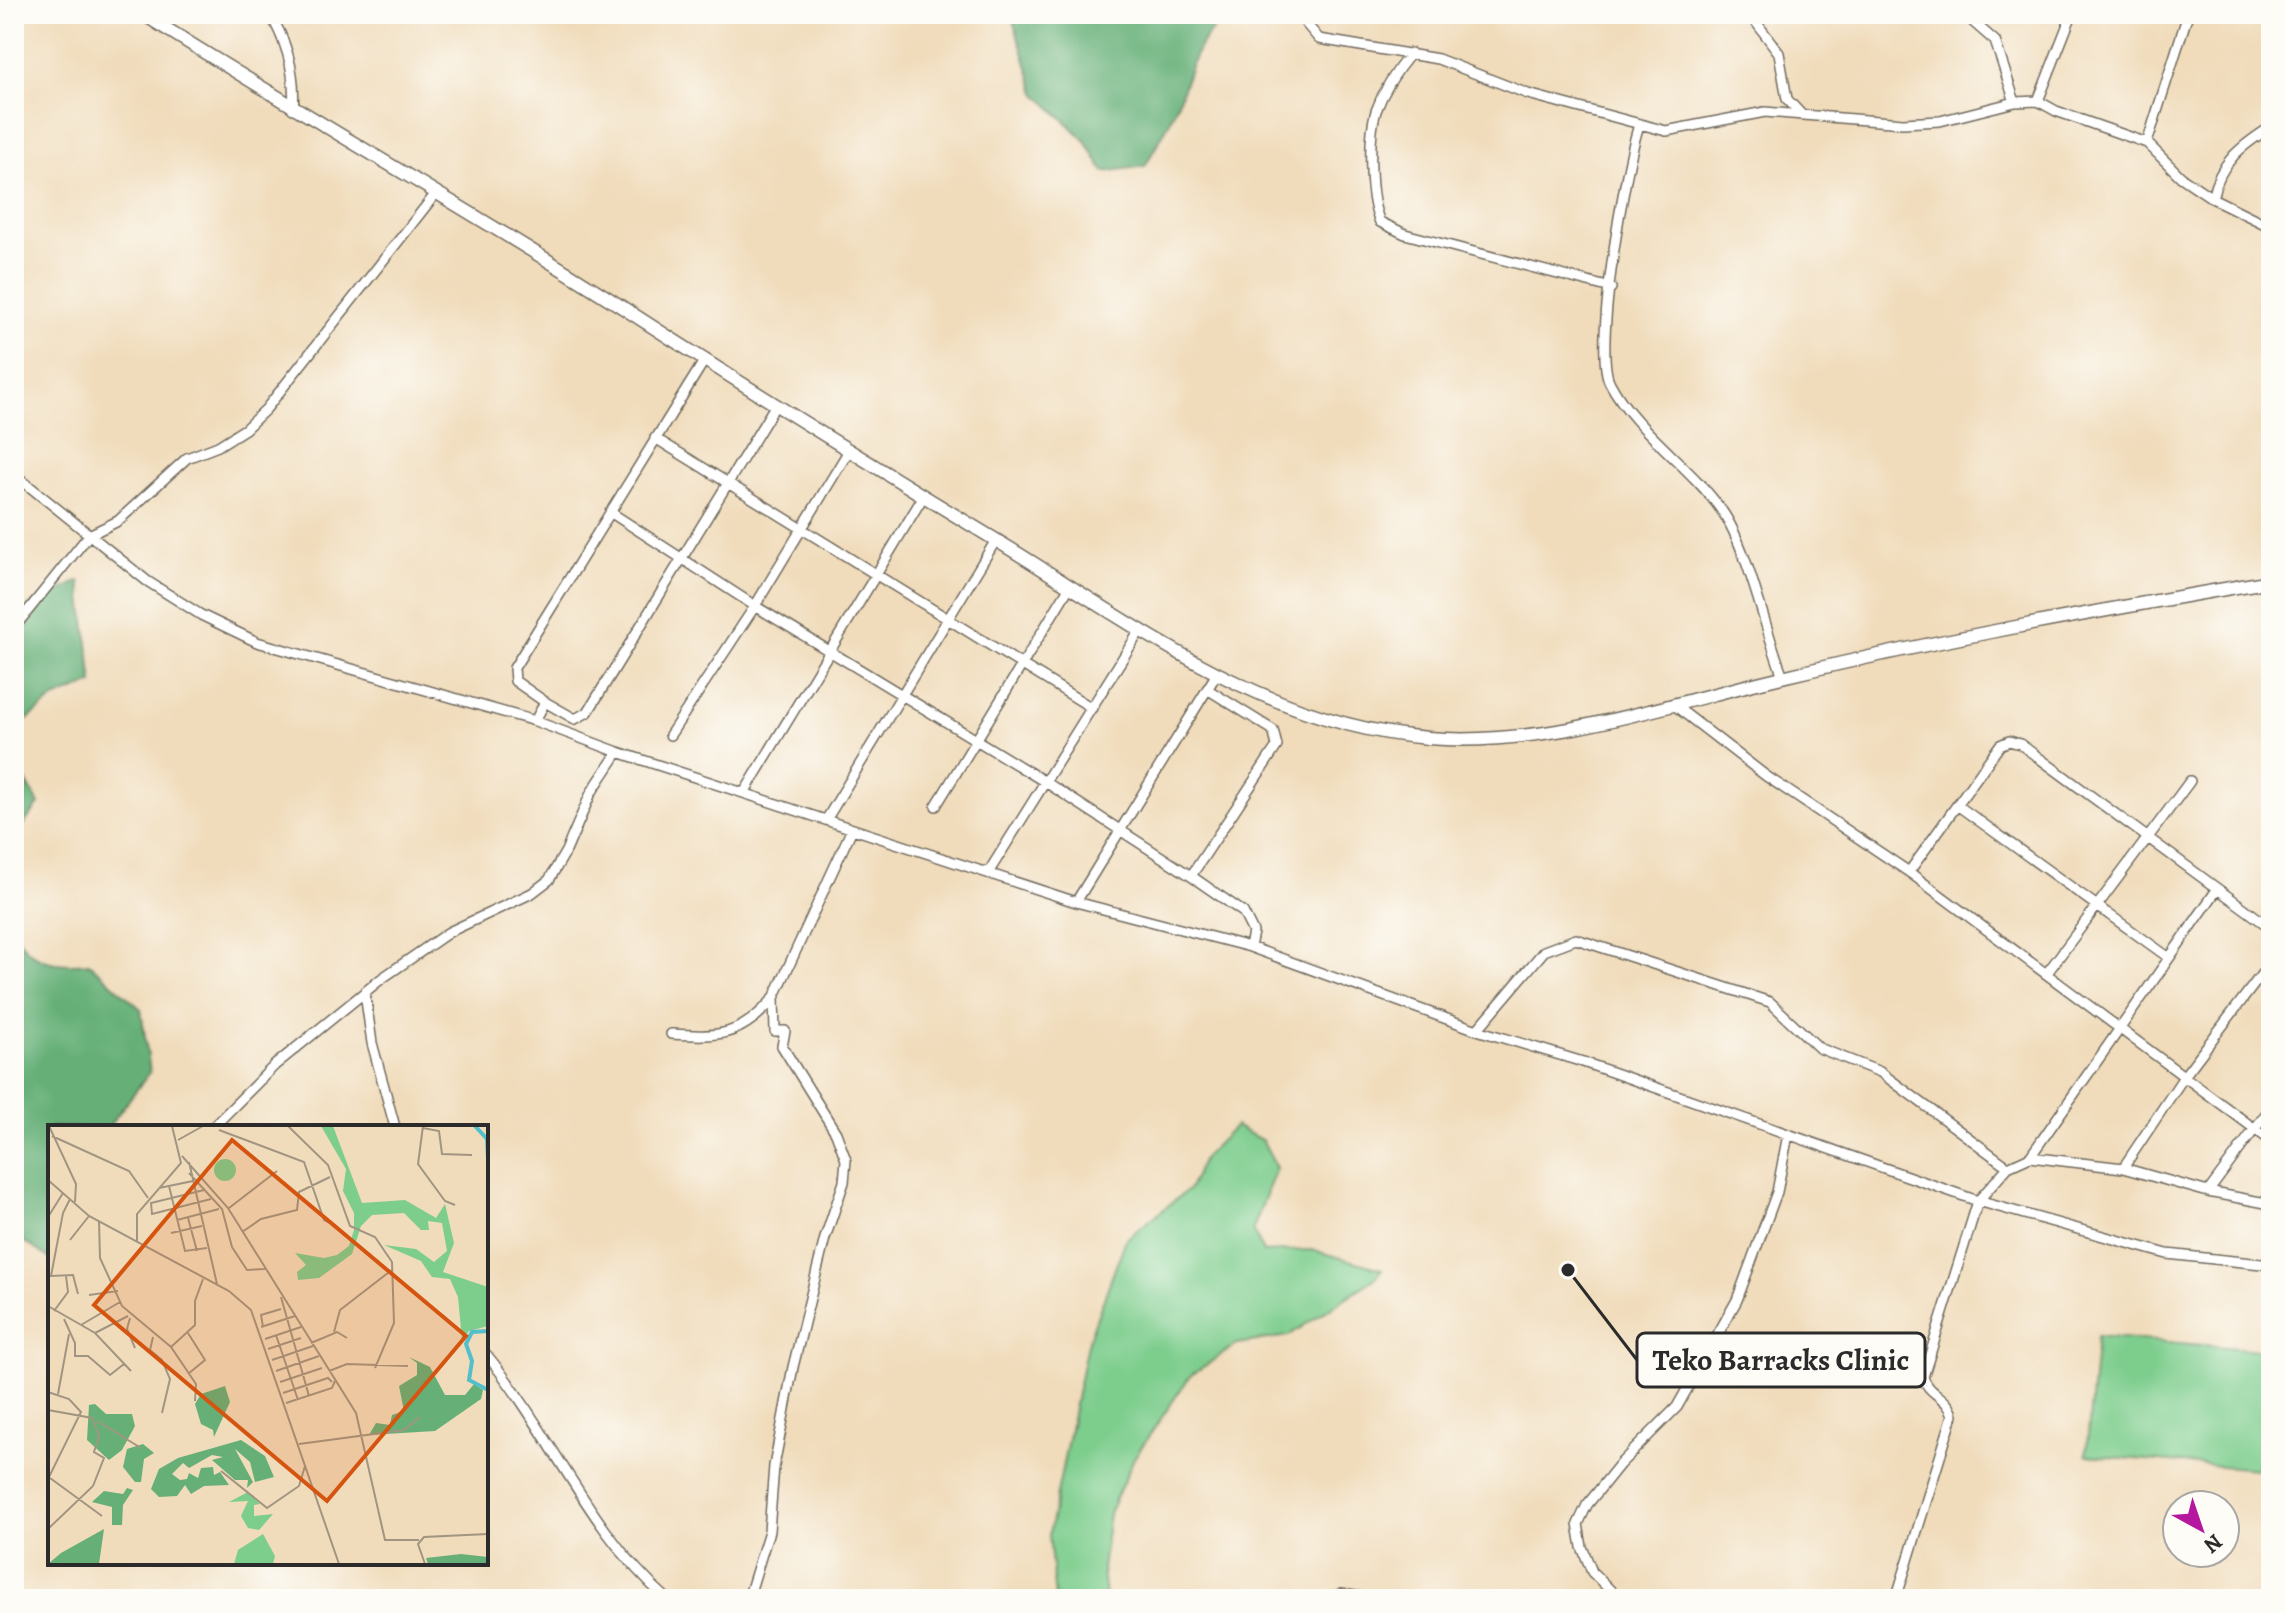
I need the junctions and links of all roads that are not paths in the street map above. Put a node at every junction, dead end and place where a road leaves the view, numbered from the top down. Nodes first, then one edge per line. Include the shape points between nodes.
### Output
1 (143, 14) edge
2 (270, 14) edge
3 (1298, 14) edge
4 (1662, 14) edge
5 (1703, 14) edge
6 (1750, 14) edge
7 (1964, 14) edge
8 (2072, 14) edge
9 (2188, 14) edge
10 (1411, 53) junction
11 (2038, 101) junction
12 (2015, 102) junction
13 (293, 109) junction
14 (1802, 115) junction
15 (1639, 125) junction
16 (2271, 127) edge
17 (2147, 143) junction
18 (437, 192) junction
19 (2212, 198) junction
20 (2271, 227) edge
21 (1611, 288) junction
22 (704, 361) junction
23 (775, 406) junction
24 (655, 438) junction
25 (848, 452) junction
26 (14, 474) edge
27 (729, 481) junction
28 (923, 497) junction
29 (610, 512) junction
30 (800, 528) junction
31 (89, 535) junction
32 (996, 540) junction
33 (682, 559) junction
34 (875, 574) junction
35 (2271, 581) edge
36 (1070, 586) junction
37 (755, 606) junction
38 (948, 618) junction
39 (14, 628) edge
40 (1141, 629) junction
41 (827, 651) junction
42 (1022, 664) junction
43 (1216, 675) junction
44 (1783, 676) junction
45 (1207, 689) junction
46 (902, 694) junction
47 (545, 702) junction
48 (1674, 705) junction
49 (1092, 708) junction
50 (535, 721) junction
51 (670, 735) dead end
52 (975, 740) junction
53 (618, 752) junction
54 (2190, 781) dead end
55 (1047, 783) junction
56 (744, 793) junction
57 (1957, 805) junction
58 (936, 806) dead end
59 (826, 820) junction
60 (852, 829) junction
61 (1120, 831) junction
62 (2146, 839) junction
63 (1909, 872) junction
64 (988, 873) junction
65 (1191, 876) junction
66 (2216, 891) junction
67 (1076, 902) junction
68 (2097, 905) junction
69 (2271, 928) edge
70 (1250, 947) junction
71 (2168, 957) junction
72 (2271, 962) edge
73 (2047, 973) junction
74 (365, 993) junction
75 (774, 998) junction
76 (2118, 1027) junction
77 (1477, 1030) junction
78 (671, 1034) dead end
79 (2185, 1075) junction
80 (2271, 1107) edge
81 (215, 1125) edge
82 (394, 1125) edge
83 (2255, 1129) junction
84 (1788, 1134) junction
85 (2271, 1141) edge
86 (2030, 1157) junction
87 (2008, 1167) junction
88 (2123, 1168) junction
89 (2208, 1192) junction
90 (1978, 1201) junction
91 (2271, 1204) edge
92 (2271, 1265) edge
93 (488, 1356) edge
94 (667, 1599) edge
95 (748, 1599) edge
96 (1326, 1599) edge
97 (1376, 1599) edge
98 (1619, 1599) edge
99 (1896, 1599) edge

1 - 13 main road
2 - 13 street via 288,48
3 - 10 street via 1319,39
4 - 5 street
6 - 14 street via 1779,53 1787,99
7 - 12 street via 1995,41
8 - 11 street
9 - 17 street
10 - 15 street
10 - 21 street via 1391,77 1375,115 1373,186 1380,222 1405,234
11 - 12 street
11 - 17 street
12 - 14 street via 1940,121
13 - 18 main road
14 - 15 street via 1754,113 1666,131
15 - 21 street via 1623,185
16 - 19 street via 2231,155
17 - 19 street
18 - 22 main road
18 - 31 street via 266,409 218,446 187,458 118,521
19 - 20 street
21 - 44 street via 1608,380 1722,512
22 - 23 main road
22 - 24 street
23 - 25 main road
23 - 27 street
24 - 27 street
24 - 29 street
25 - 28 main road
25 - 30 street
26 - 31 street
27 - 30 street
27 - 33 street
28 - 32 main road
28 - 34 street
29 - 33 street
29 - 47 street via 514,668 515,681
30 - 34 street
30 - 37 street
31 - 39 street
31 - 50 street via 187,607 257,642
32 - 36 main road
32 - 38 street
33 - 37 street
33 - 47 street via 588,712 575,719
34 - 38 street
34 - 41 street
35 - 44 main road
36 - 40 main road
36 - 42 street
37 - 41 street
37 - 51 street
38 - 42 street
38 - 46 street
40 - 43 main road
40 - 49 street
41 - 46 street
41 - 56 street
42 - 49 street
42 - 52 street
43 - 45 street
43 - 48 main road via 1300,712 1356,729 1429,739 1480,739 1575,727
44 - 48 main road
45 - 61 street
45 - 65 street via 1273,730 1277,746
46 - 52 street
46 - 59 street
47 - 50 street
48 - 63 street via 1766,776
49 - 55 street
50 - 53 street
52 - 55 street
52 - 58 street
53 - 56 street
53 - 74 street via 591,793 549,880 449,932
54 - 62 street
55 - 61 street
55 - 64 street
56 - 59 street
57 - 62 street via 2000,745 2009,741
57 - 63 street
57 - 68 street
59 - 60 street
60 - 64 street
60 - 75 street
61 - 65 street
61 - 67 street
62 - 66 street
62 - 68 street
63 - 73 street
64 - 67 street
65 - 70 street via 1243,912 1253,932
66 - 69 street
66 - 71 street
67 - 70 street
68 - 71 street
68 - 73 street
70 - 77 street
71 - 76 street
72 - 79 street
73 - 76 street
74 - 81 street via 275,1065
74 - 82 street via 372,1043
75 - 78 street via 758,1016 717,1037
75 - 95 street via 775,1031 785,1031 782,1046 836,1133 846,1160 800,1331 774,1466 769,1531
76 - 79 street
76 - 86 street
77 - 84 street
77 - 87 street via 1544,951 1576,939 1770,1002 1819,1048 1880,1072
79 - 83 street
79 - 88 street
80 - 83 street
83 - 85 street
83 - 89 street
84 - 90 street
84 - 98 street via 1777,1192 1737,1300 1677,1407 1620,1464 1578,1524 1592,1572
86 - 87 street
86 - 88 street
87 - 90 street
88 - 89 street
89 - 91 street
90 - 92 street via 2167,1254
90 - 99 street via 1923,1377 1953,1415
93 - 94 street via 600,1524
96 - 97 street via 1341,1594

